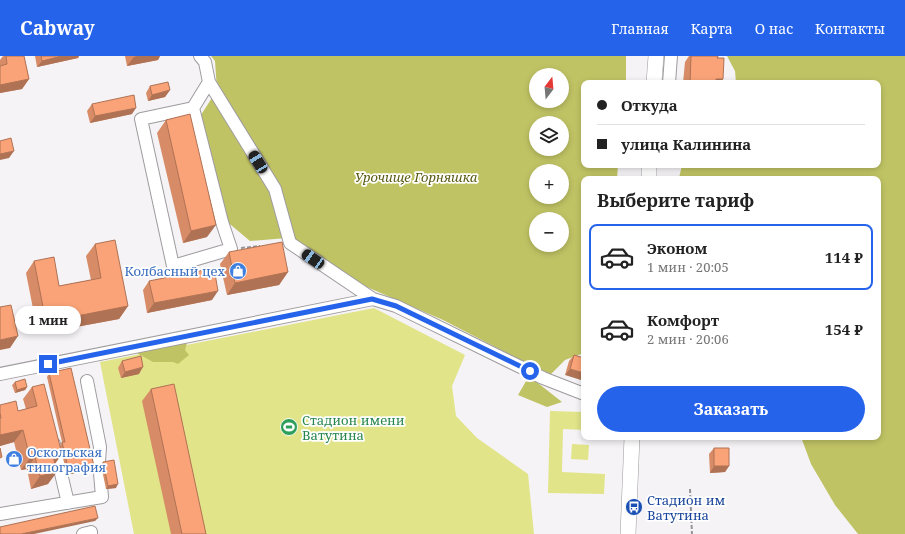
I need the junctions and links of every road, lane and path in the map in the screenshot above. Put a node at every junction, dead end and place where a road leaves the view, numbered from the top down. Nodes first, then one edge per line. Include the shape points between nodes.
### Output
1 (200, 56) edge
2 (656, 56) edge
3 (671, 56) edge
4 (654, 80) edge
5 (669, 80) edge
6 (209, 82) junction
7 (193, 108) junction
8 (260, 246) edge
9 (231, 249) junction
10 (372, 299) junction
11 (0, 374) edge
12 (87, 381) dead end
13 (581, 393) edge
14 (51, 434) edge
15 (632, 440) edge
16 (690, 489) dead end
17 (68, 503) junction
18 (0, 514) edge
19 (84, 534) edge
20 (91, 534) edge
21 (628, 534) edge
22 (692, 534) edge

1 - 6 street via 205,62
2 - 4 main road
3 - 5 street
6 - 7 street
6 - 10 street via 275,189 290,243
7 - 9 street
7 - 9 street via 141,119 173,266
8 - 9 path
10 - 11 street
10 - 13 street via 396,306 543,378
12 - 17 street via 100,447 102,497
14 - 17 street
15 - 21 main road
16 - 22 path
17 - 18 street
19 - 20 street

